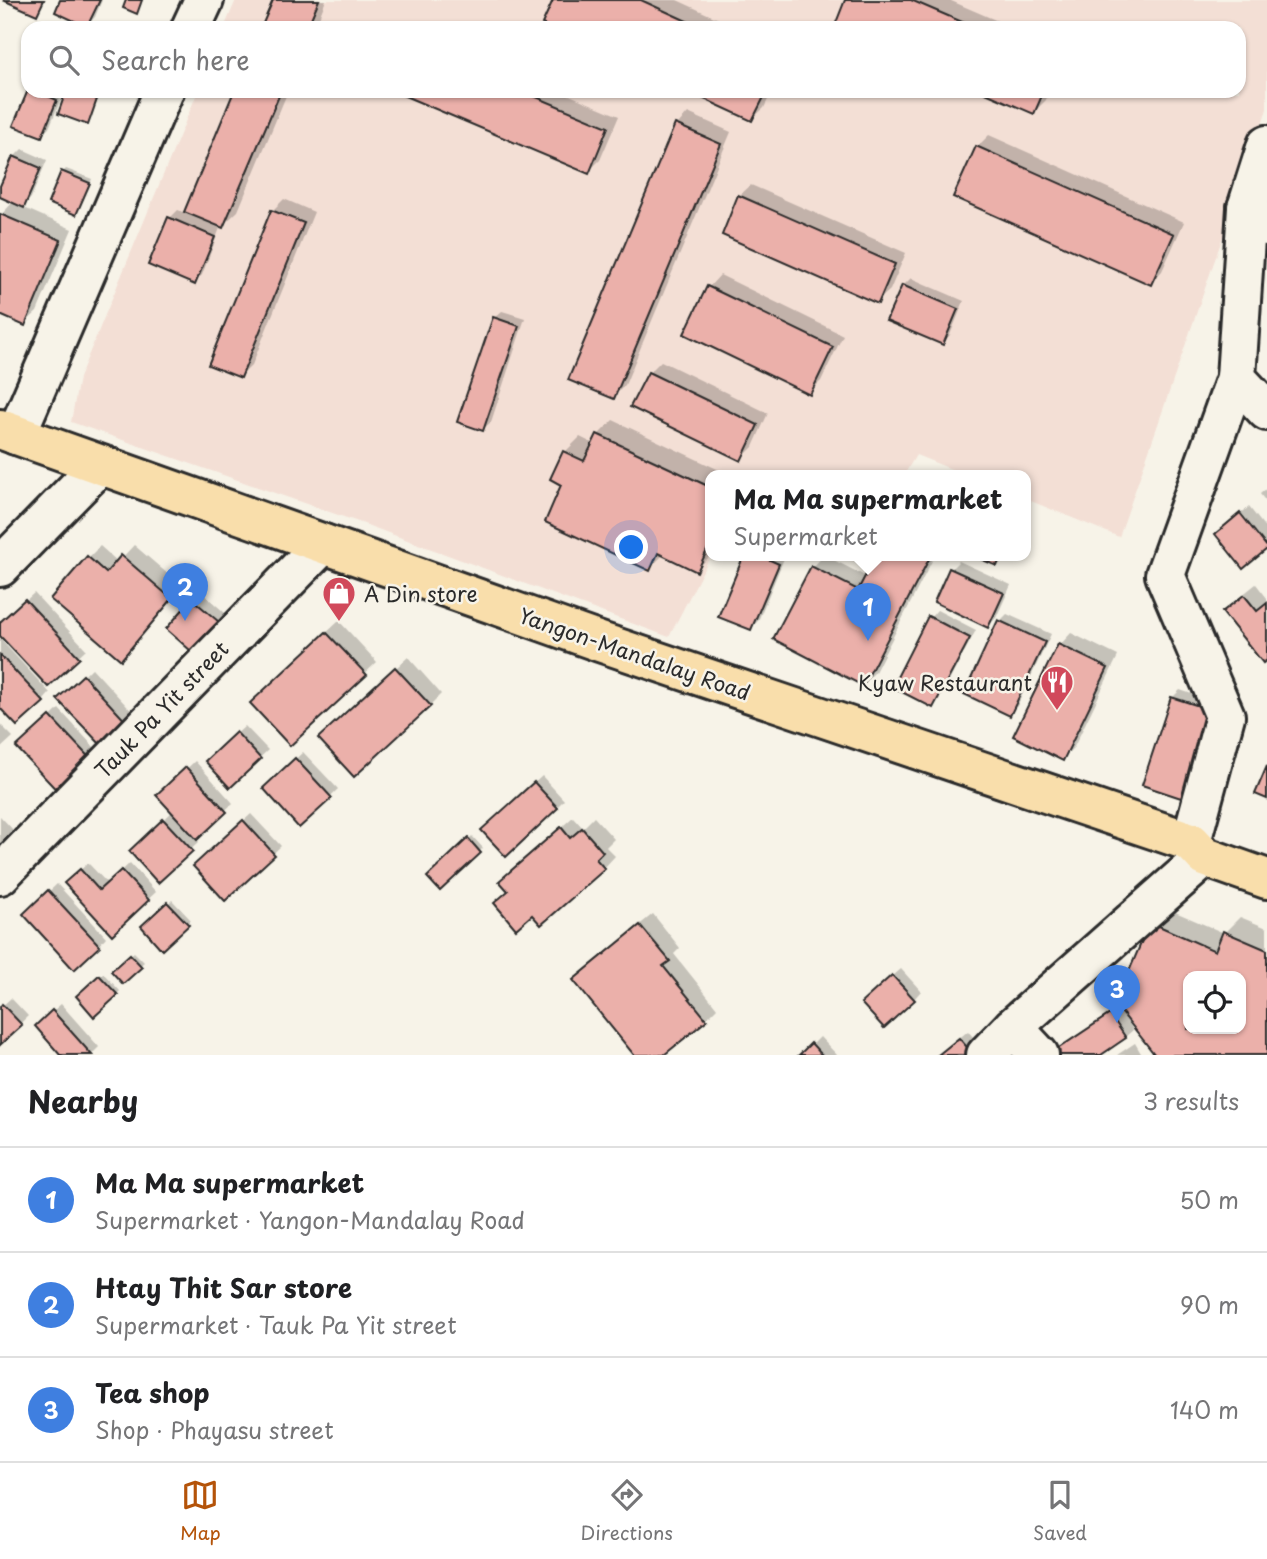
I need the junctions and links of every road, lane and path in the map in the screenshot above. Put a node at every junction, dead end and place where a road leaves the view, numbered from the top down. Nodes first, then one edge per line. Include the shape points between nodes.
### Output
1 (204, 0) edge
2 (194, 21) edge
3 (161, 98) edge
4 (1267, 145) edge
5 (1257, 217) edge
6 (1236, 378) junction
7 (1267, 411) edge
8 (8, 432) edge
9 (100, 465) junction
10 (323, 544) junction
11 (0, 567) edge
12 (1198, 850) junction
13 (0, 874) edge
14 (1267, 880) edge
15 (1013, 1027) junction
16 (986, 1055) edge
17 (1039, 1055) edge

1 - 2 street
3 - 8 street
4 - 5 street
5 - 6 street
6 - 7 street
6 - 12 street via 1165,575 1225,716
8 - 9 highway, Yangon-Mandalay Road
9 - 10 highway, Yangon-Mandalay Road
9 - 11 street
10 - 12 highway, Yangon-Mandalay Road
10 - 13 street, Tauk Pa Yit street
12 - 14 highway, Yangon-Mandalay Road
12 - 15 street
15 - 16 street
15 - 17 street

